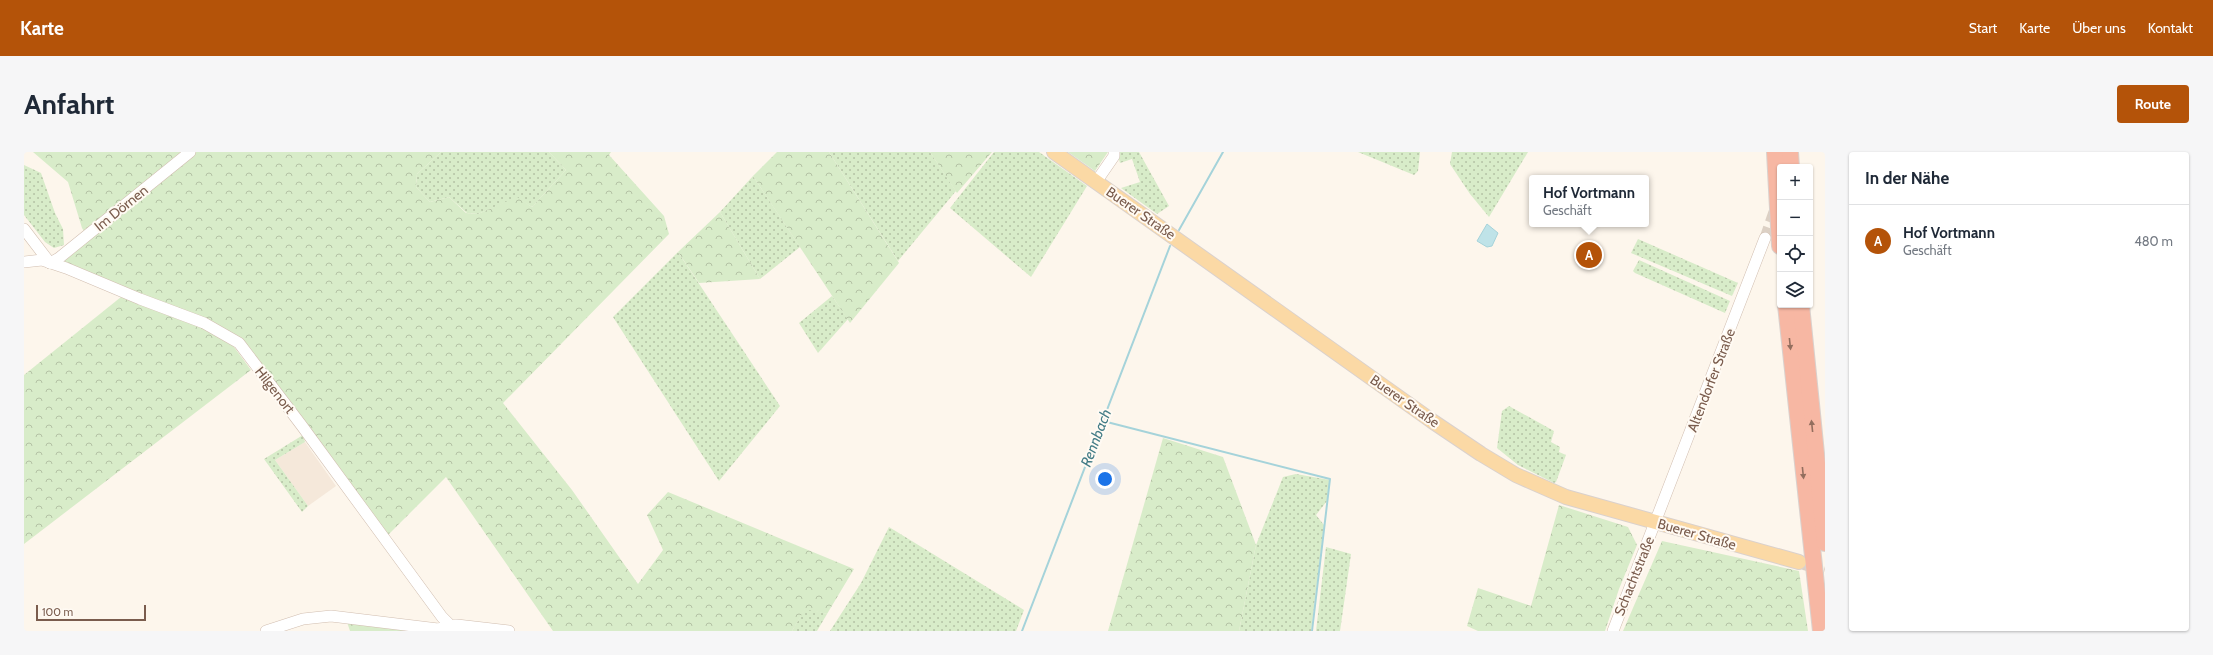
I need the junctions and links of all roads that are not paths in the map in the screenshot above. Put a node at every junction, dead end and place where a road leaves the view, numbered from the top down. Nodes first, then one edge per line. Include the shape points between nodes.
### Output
1 (190, 152) edge
2 (1054, 152) edge
3 (1114, 152) edge
4 (1775, 152) edge
5 (1790, 152) edge
6 (1791, 164) edge
7 (1096, 182) junction
8 (24, 229) edge
9 (1779, 236) edge
10 (1766, 238) tunnel mouth
11 (24, 262) edge
12 (50, 263) junction
13 (1786, 308) edge
14 (1801, 308) edge
15 (1656, 522) junction
16 (1825, 543) edge
17 (1799, 562) tunnel mouth
18 (453, 628) edge
19 (266, 631) edge
20 (508, 631) edge
21 (1613, 631) edge
22 (1821, 631) edge

1 - 12 street, Im Dörnen
2 - 7 main road, Buerer Straße
3 - 7 street via 1114,156
4 - 9 highway
5 - 6 highway
7 - 15 main road, Buerer Straße via 1481,454 1533,483 1566,497
8 - 12 street
10 - 15 street, Altendorfer Straße
11 - 12 street, Hilgenort via 42,260
12 - 18 street, Hilgenort via 204,323 239,343
13 -> 22 highway
16 -> 14 highway
15 - 17 main road, Buerer Straße
15 - 21 street, Schachtstraße
18 - 19 street via 438,629 315,616
18 - 20 street

